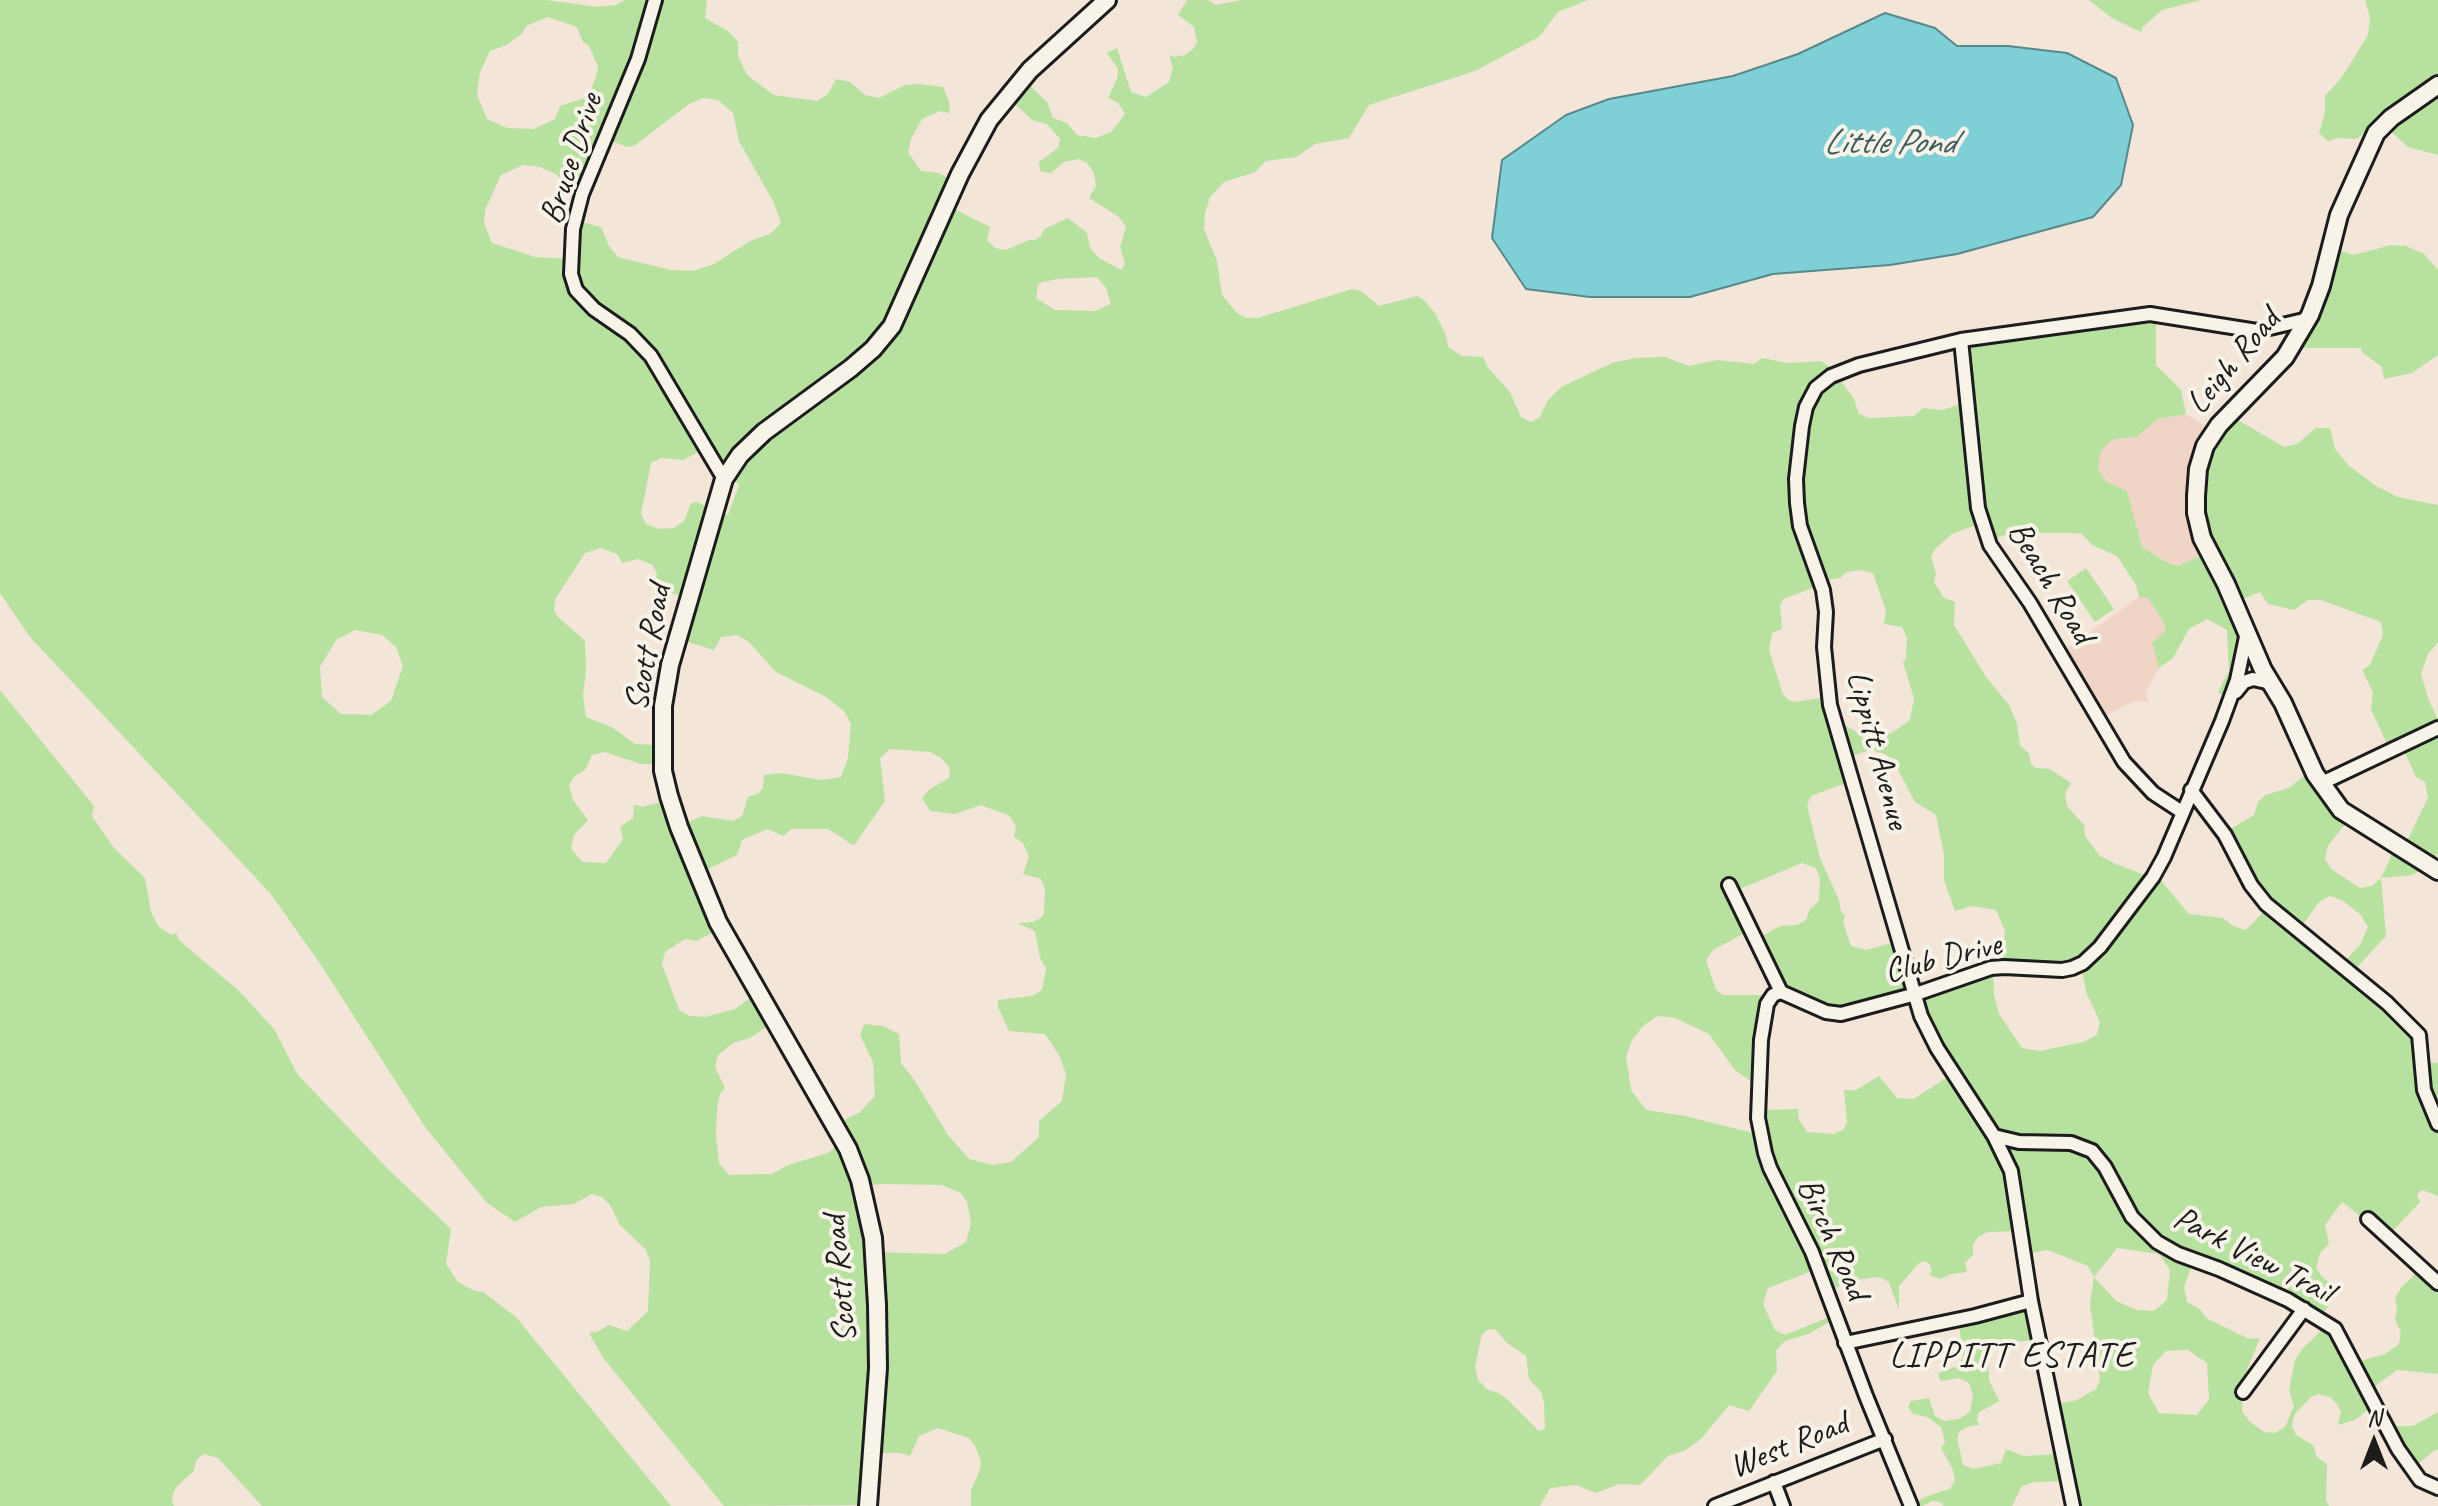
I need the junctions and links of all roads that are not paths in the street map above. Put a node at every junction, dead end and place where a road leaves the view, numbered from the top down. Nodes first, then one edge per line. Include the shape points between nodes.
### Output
1 (655, 0) edge
2 (1107, 0) edge
3 (2438, 85) edge
4 (2308, 319) junction
5 (1961, 340) junction
6 (724, 479) junction
7 (2247, 630) junction
8 (2272, 684) junction
9 (2230, 701) junction
10 (2438, 728) edge
11 (2322, 783) junction
12 (2191, 790) junction
13 (2182, 812) junction
14 (2438, 871) edge
15 (1729, 885) dead end
16 (1781, 992) junction
17 (1916, 994) junction
18 (2438, 1124) edge
19 (1994, 1136) junction
20 (2368, 1219) dead end
21 (2438, 1283) edge
22 (2031, 1301) junction
23 (2304, 1309) junction
24 (1845, 1343) junction
25 (2243, 1392) dead end
26 (1885, 1439) junction
27 (1774, 1482) junction
28 (2438, 1488) edge
29 (868, 1506) edge
30 (1715, 1506) edge
31 (1783, 1506) edge
32 (1911, 1506) edge
33 (2073, 1506) edge

1 - 6 street, Bruce Drive via 638,59 582,194 573,229 571,274 576,290 594,309 651,356
2 - 6 street, Scott Road via 1030,70 989,120 892,326 851,368 764,432
3 - 4 street, Leigh Road via 2376,133 2339,215
4 - 5 street, Lippitt Avenue via 2257,331 2150,314
4 - 7 street, Leigh Road via 2285,357 2209,438 2198,469 2196,513 2202,538
5 - 13 street, Beach Road via 1978,508 1990,545 2124,762 2153,793
5 - 17 street, Lippitt Avenue via 1831,376 1816,388 1806,407 1798,450 1800,526 1826,612 1830,705
6 - 29 street, Scott Road via 670,665 663,706 663,771 679,827 718,922 848,1149 860,1180 873,1238 877,1305
7 - 8 street, Leigh Road
7 - 9 street, Club Drive
8 - 9 street via 2260,679 2244,682
8 - 11 street, Leigh Road
9 - 12 street, Club Drive
10 - 11 street
11 - 14 street, Leigh Road via 2341,810
12 - 13 street, Club Drive
12 - 18 street via 2266,904 2414,1029 2421,1041 2427,1103
13 - 17 street, Club Drive via 2153,877 2083,963 2062,970 1991,968
15 - 16 street
16 - 17 street, Club Drive via 1841,1014
16 - 24 street, Birch Road via 1769,999 1763,1025 1761,1131 1770,1168 1812,1252
17 - 19 street, Lippitt Avenue via 1926,1029
19 - 22 street, Lippitt Avenue via 2015,1187
19 - 23 street, Park View Trail via 2071,1143 2092,1151 2132,1217 2157,1242
20 - 21 street
22 - 24 street
22 - 33 street, Lippitt Avenue
23 - 25 street
23 - 28 street, Park View Trail via 2335,1329 2398,1449 2420,1480
24 - 26 street, Birch Road
26 - 27 street, West Road
26 - 32 street, Birch Road
27 - 30 street, West Road
27 - 31 street

